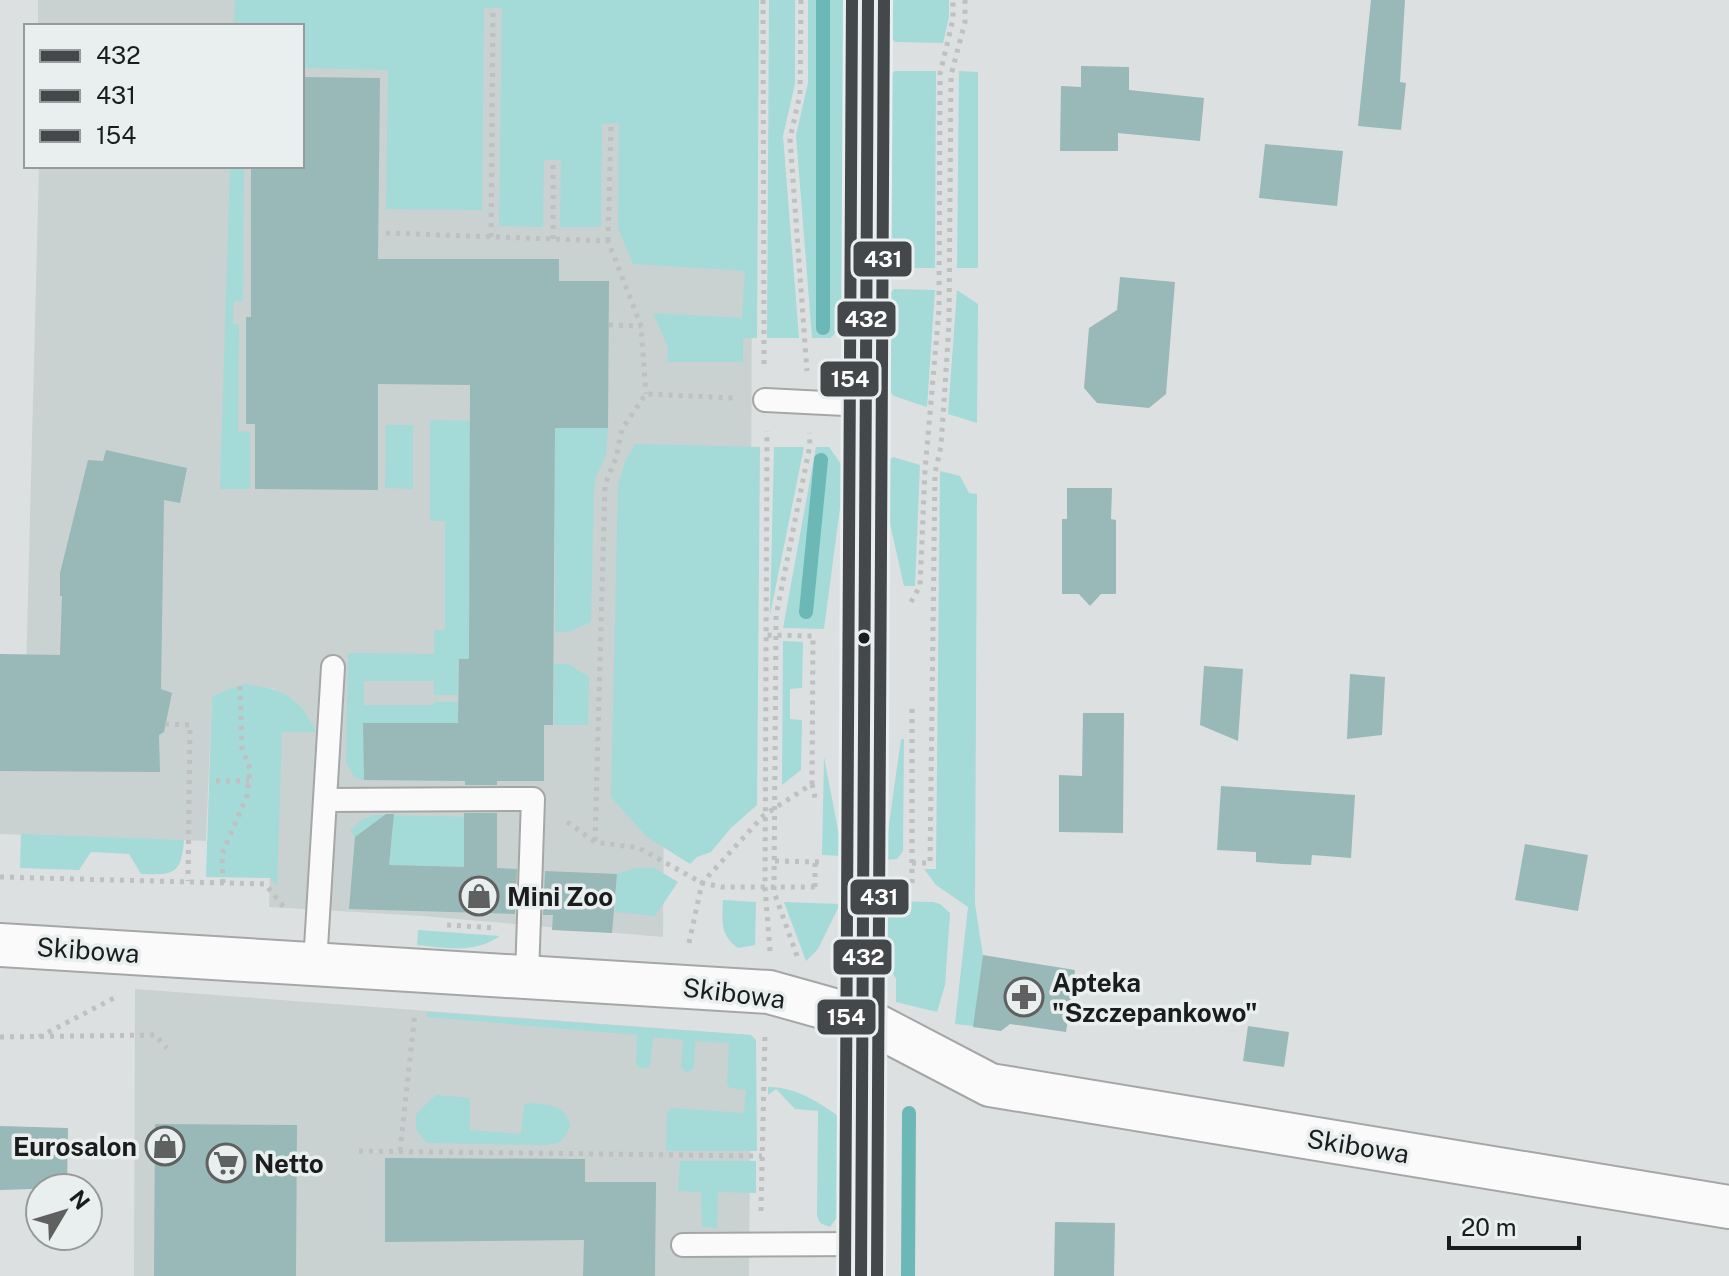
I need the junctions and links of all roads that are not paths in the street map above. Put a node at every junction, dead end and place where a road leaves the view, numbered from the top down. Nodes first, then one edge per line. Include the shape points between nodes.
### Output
1 (868, 0) edge
2 (765, 400) road end
3 (865, 405) junction
4 (333, 667) dead end
5 (325, 800) junction
6 (0, 945) edge
7 (528, 958) junction
8 (315, 964) junction
9 (862, 1018) junction
10 (1729, 1207) edge
11 (683, 1245) dead end
12 (861, 1260) edge

1 - 3 street
2 - 3 lane
3 - 9 street
4 - 5 lane
5 - 7 lane via 533,799
5 - 8 lane
6 - 8 street, Skibowa
7 - 8 street, Skibowa
7 - 9 street, Skibowa via 781,996
9 - 10 street, Skibowa via 990,1085
9 - 12 street
11 - 12 lane via 761,1245

